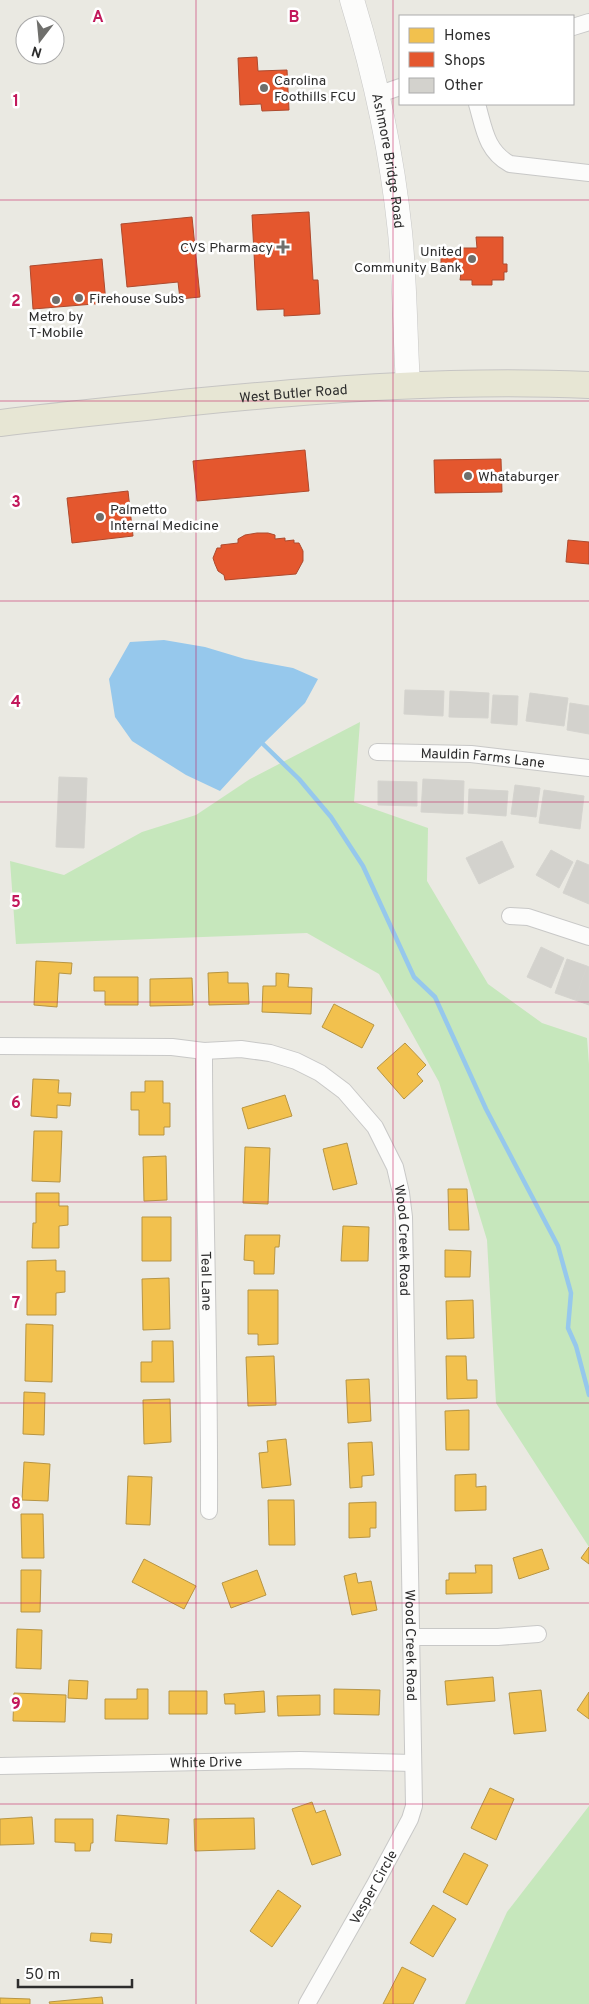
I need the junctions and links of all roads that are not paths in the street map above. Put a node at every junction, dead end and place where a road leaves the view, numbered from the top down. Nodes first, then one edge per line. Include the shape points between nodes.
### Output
1 (352, 0) edge
2 (589, 22) edge
3 (574, 27) edge
4 (399, 87) edge
5 (377, 95) junction
6 (477, 105) edge
7 (589, 174) edge
8 (408, 384) junction
9 (589, 386) edge
10 (0, 424) edge
11 (377, 752) dead end
12 (589, 768) edge
13 (510, 916) dead end
14 (589, 937) edge
15 (0, 1046) edge
16 (204, 1052) junction
17 (209, 1511) dead end
18 (538, 1634) dead end
19 (411, 1637) junction
20 (412, 1763) junction
21 (0, 1766) edge
22 (308, 2004) edge

1 - 5 main road, Ashmore Bridge Road
2 - 3 street
4 - 5 street
5 - 8 main road, Ashmore Bridge Road via 400,234
6 - 7 street via 490,148 499,158 510,164
8 - 9 main road, West Butler Road
8 - 10 main road, West Butler Road via 86,412
11 - 12 street, Mauldin Farms Lane via 470,754
13 - 14 street via 528,917
15 - 16 street, Wood Creek Road via 172,1047
16 - 17 street, Teal Lane
16 - 19 street, Wood Creek Road via 236,1049 270,1053 320,1073 344,1091 365,1114 383,1141 395,1168 404,1217
18 - 19 street
19 - 20 street, Wood Creek Road
20 - 21 street, White Drive via 300,1760
20 - 22 street, Vesper Circle via 414,1806 410,1819

